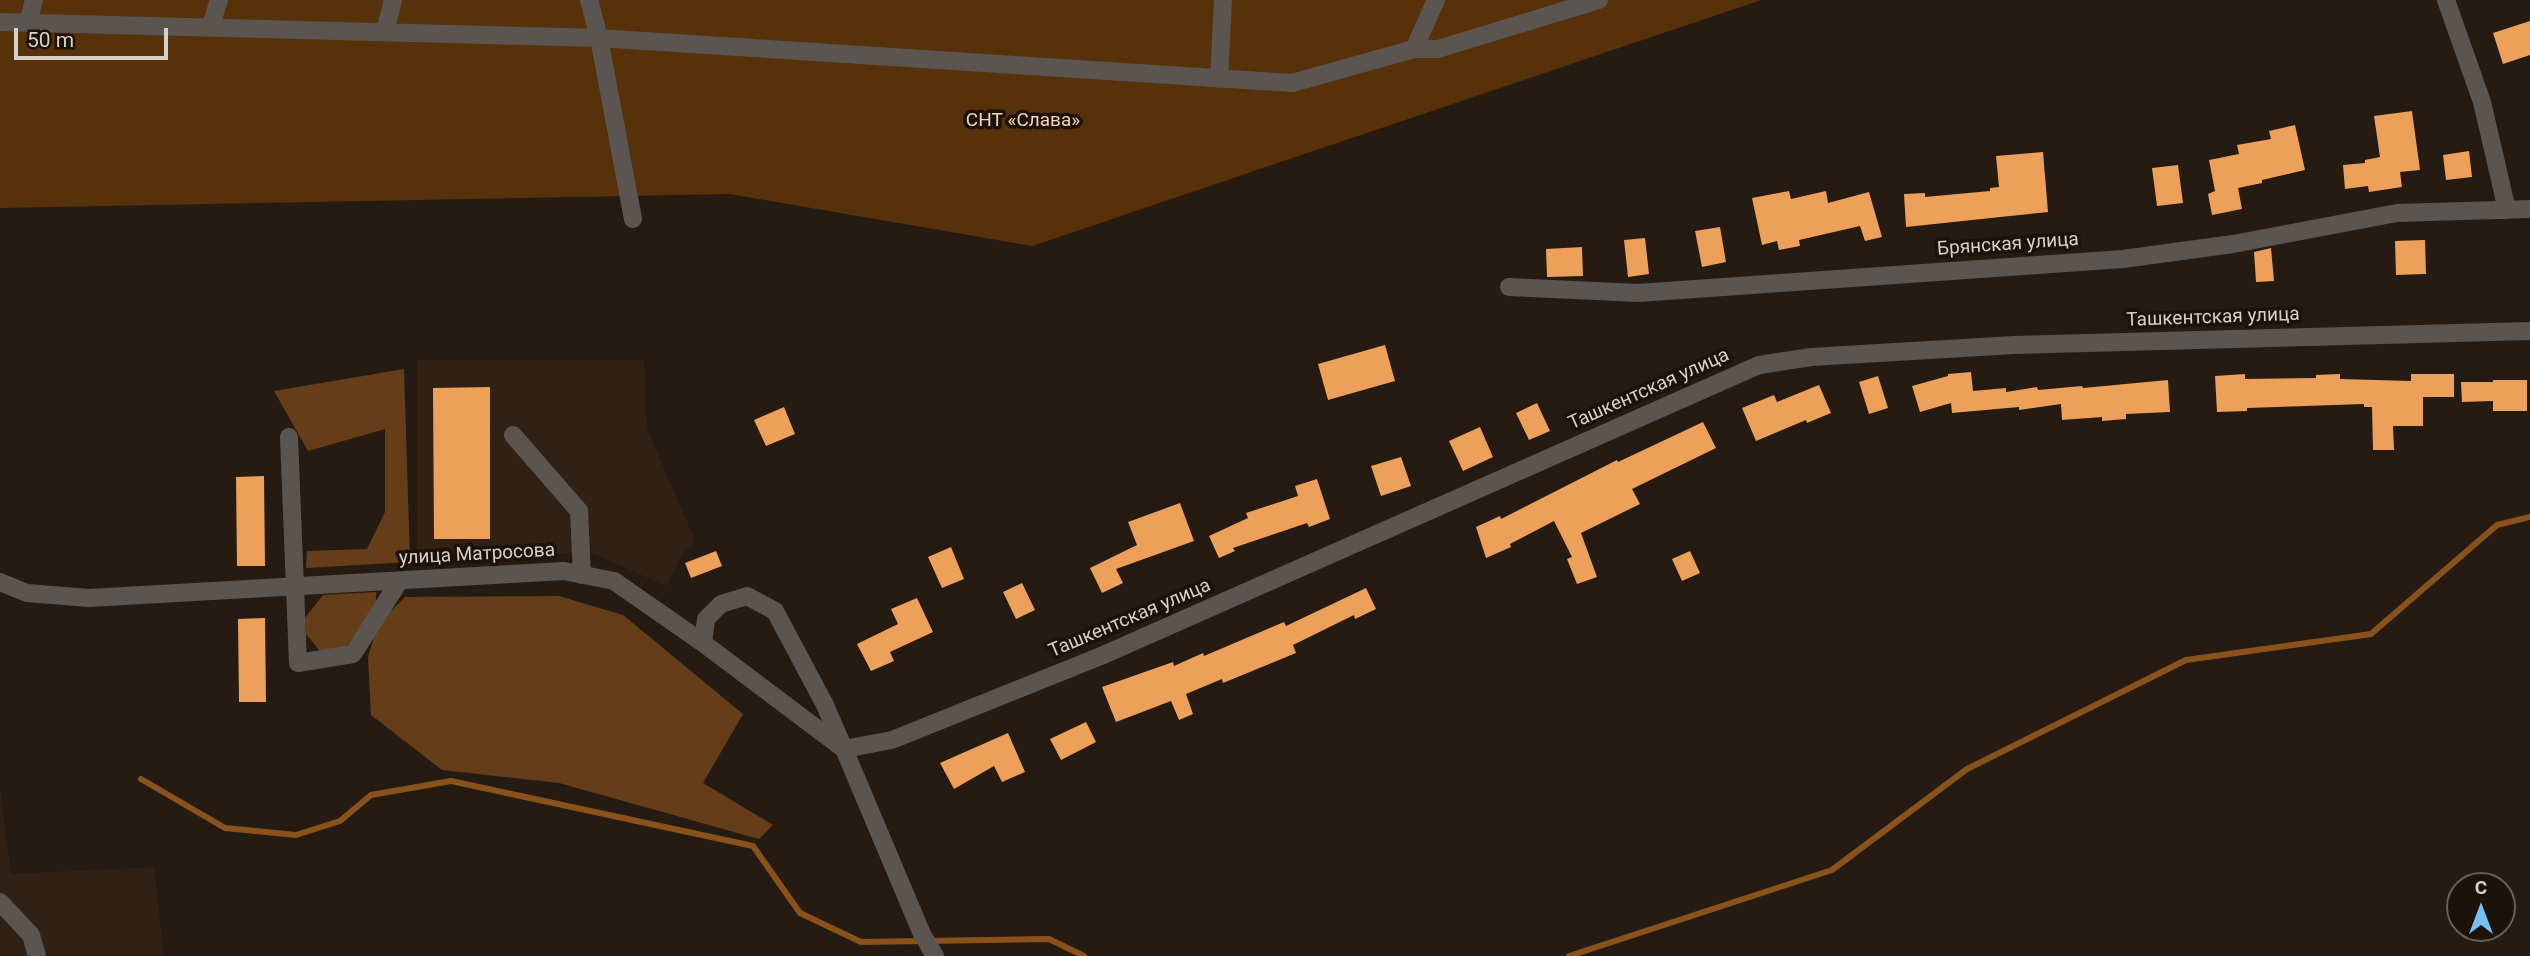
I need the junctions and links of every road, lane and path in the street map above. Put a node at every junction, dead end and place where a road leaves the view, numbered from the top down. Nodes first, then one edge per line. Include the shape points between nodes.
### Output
1 (34, 0) edge
2 (219, 0) edge
3 (393, 0) edge
4 (589, 0) edge
5 (1223, 0) edge
6 (1436, 0) edge
7 (1599, 0) edge
8 (2446, 0) edge
9 (1574, 4) edge
10 (0, 22) edge
11 (28, 23) junction
12 (210, 28) junction
13 (385, 32) junction
14 (599, 38) junction
15 (1414, 49) junction
16 (1219, 79) junction
17 (2530, 209) edge
18 (2507, 210) junction
19 (633, 219) dead end
20 (1509, 287) dead end
21 (2530, 331) edge
22 (513, 435) dead end
23 (289, 437) dead end
24 (582, 575) junction
25 (400, 580) junction
26 (0, 582) edge
27 (295, 586) junction
28 (703, 643) junction
29 (844, 749) junction
30 (0, 902) edge
31 (37, 956) edge
32 (935, 956) edge

1 - 11 street
2 - 12 street
3 - 13 street
4 - 14 street
5 - 16 street
6 - 15 street
7 - 9 street
8 - 18 street via 2482,102
9 - 15 street via 1438,49
10 - 11 street
11 - 12 street
12 - 13 street
13 - 14 street
14 - 16 street
14 - 19 street
15 - 16 street via 1292,83
17 - 18 street, Брянская улица
18 - 20 street, Брянская улица via 2397,213 2123,259 1638,293
21 - 29 street, Ташкентская улица via 2014,345 1811,357 1759,365 1101,656 892,740
22 - 24 street via 579,510
23 - 27 street
24 - 25 street, улица Матросова via 564,571
24 - 28 street, улица Матросова via 614,581
25 - 27 street, улица Матросова
25 - 27 street via 353,654 298,663
26 - 27 street, улица Матросова via 27,593 89,598
28 - 29 street, улица Матросова
28 - 29 street via 706,619 721,604 747,596 775,611
29 - 32 street
30 - 31 street via 31,935

